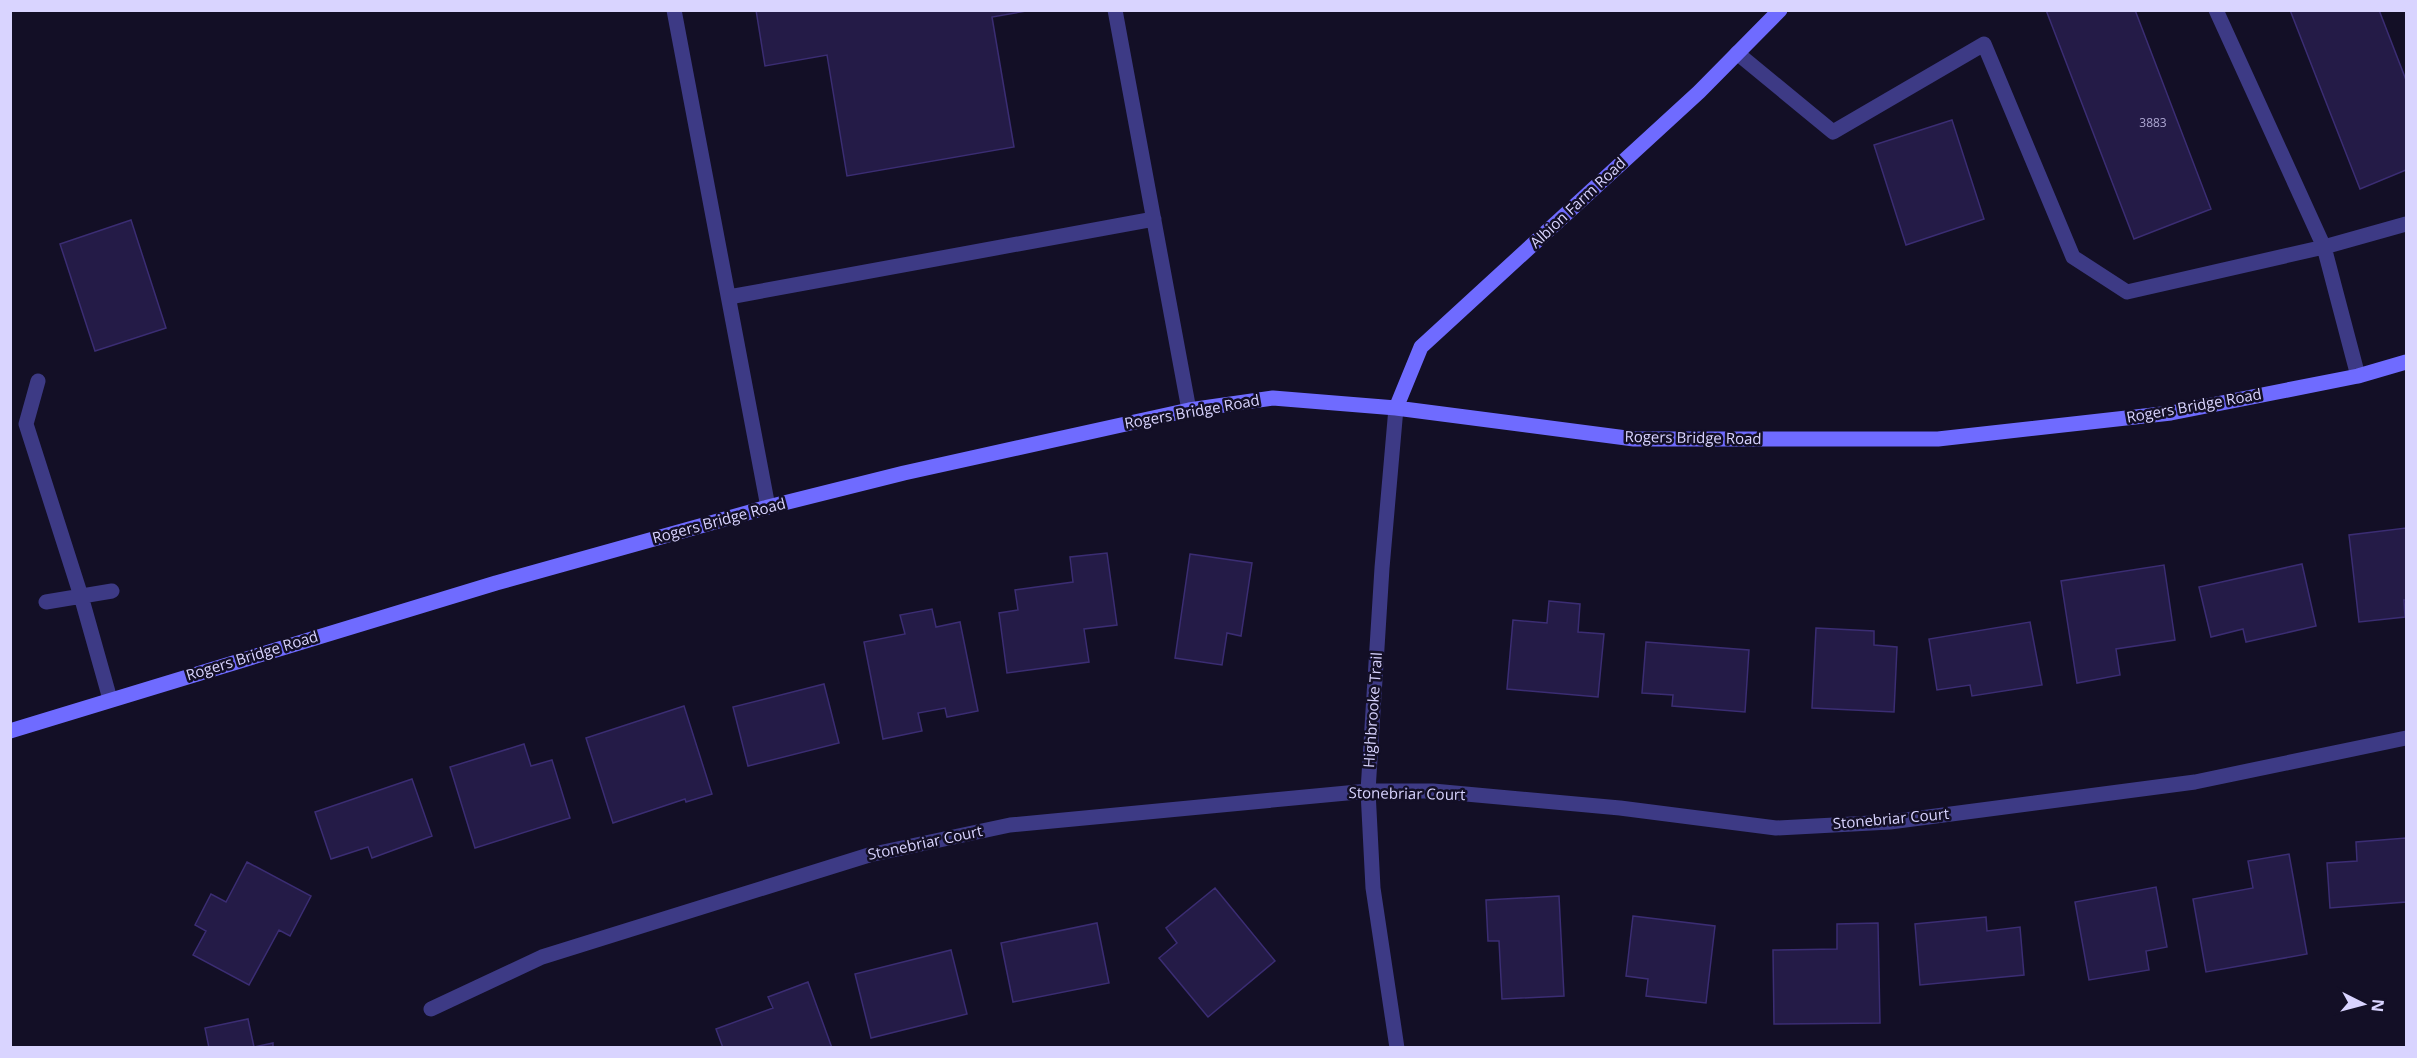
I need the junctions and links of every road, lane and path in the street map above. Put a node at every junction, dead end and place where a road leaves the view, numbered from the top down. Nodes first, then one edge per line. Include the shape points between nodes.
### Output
1 (674, 10) edge
2 (1115, 10) edge
3 (1780, 10) edge
4 (2216, 10) edge
5 (1737, 52) junction
6 (1154, 219) junction
7 (2406, 224) edge
8 (2324, 247) junction
9 (729, 297) junction
10 (2406, 363) edge
11 (2358, 376) junction
12 (38, 381) dead end
13 (1396, 408) junction
14 (1189, 410) junction
15 (768, 507) junction
16 (112, 591) dead end
17 (81, 596) junction
18 (46, 602) dead end
19 (110, 699) junction
20 (10, 731) edge
21 (2406, 738) edge
22 (1368, 791) junction
23 (431, 1009) dead end
24 (1397, 1047) edge

1 - 9 street
2 - 6 street
3 - 5 street, Albion Farm Road
4 - 8 street
5 - 8 street via 1833,132 1984,44 2073,257 2127,292
5 - 13 street, Albion Farm Road via 1699,92 1421,347
6 - 9 street
6 - 14 street
7 - 8 street
8 - 11 street
9 - 15 street
10 - 11 street, Rogers Bridge Road
11 - 13 street, Rogers Bridge Road via 2171,413 1938,439 1634,439
12 - 17 street via 26,424
13 - 14 street, Rogers Bridge Road via 1273,398
13 - 22 street, Highbrooke Trail
14 - 15 street, Rogers Bridge Road
15 - 19 street, Rogers Bridge Road via 496,583
16 - 17 street
17 - 18 street
17 - 19 street
19 - 20 street, Rogers Bridge Road
21 - 22 street, Stonebriar Court via 2195,782 1878,823 1776,828 1620,808 1433,791
22 - 23 street, Stonebriar Court via 1010,825 869,855 542,957
22 - 24 street, Highbrooke Trail via 1373,888

